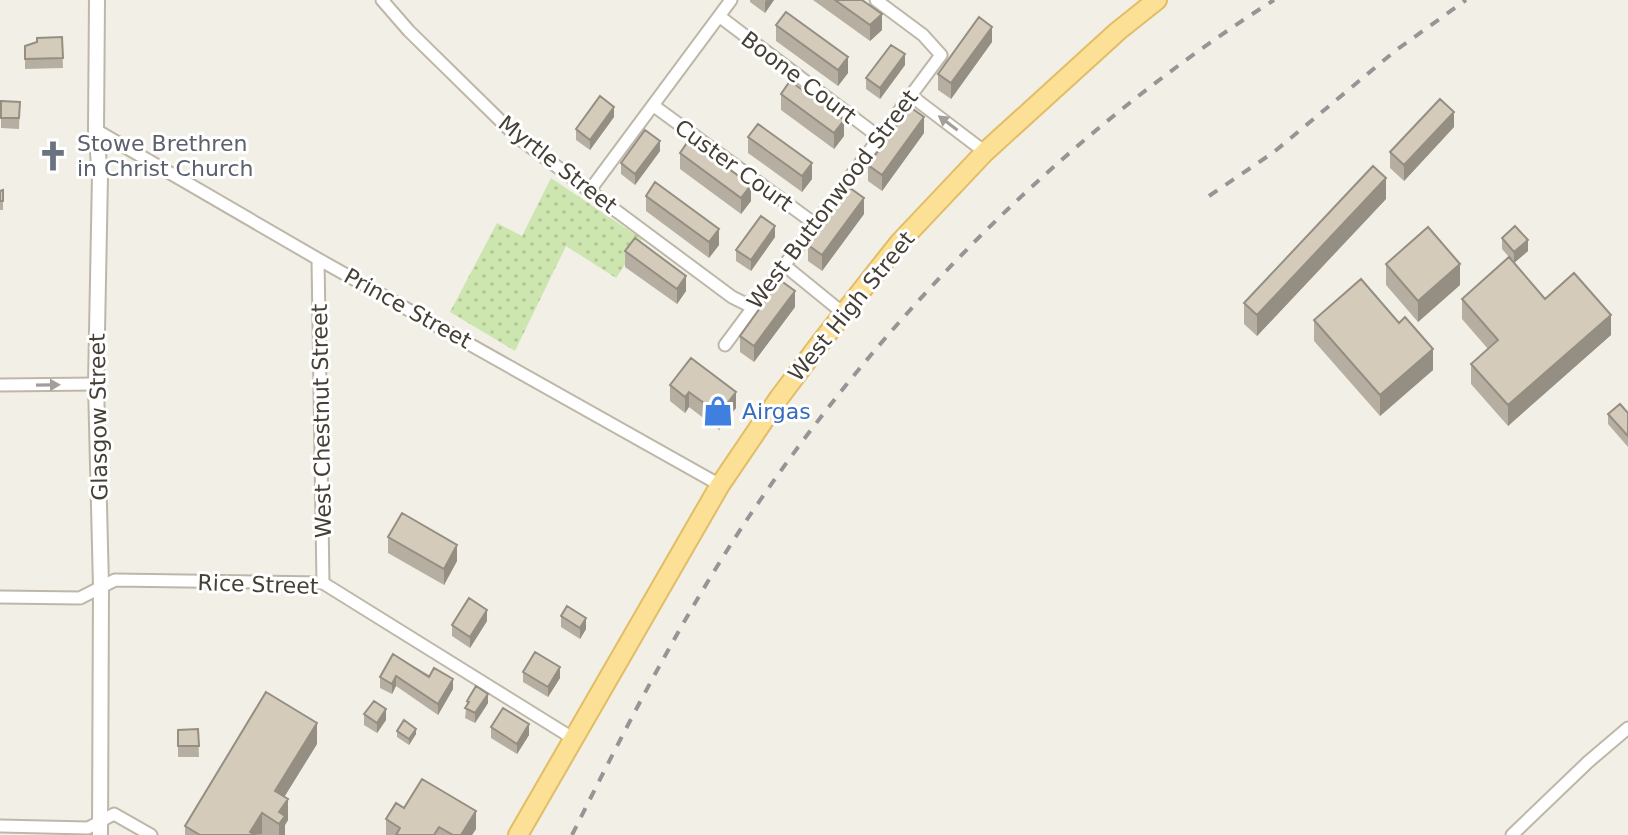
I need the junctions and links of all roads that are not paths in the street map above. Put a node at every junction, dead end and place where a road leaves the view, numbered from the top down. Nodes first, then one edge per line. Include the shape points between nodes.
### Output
1 (97, 0) edge
2 (382, 0) edge
3 (731, 0) edge
4 (876, 0) edge
5 (1157, 0) edge
6 (719, 16) junction
7 (910, 95) junction
8 (654, 106) junction
9 (96, 130) junction
10 (879, 137) junction
11 (985, 152) junction
12 (590, 190) junction
13 (815, 224) junction
14 (318, 259) junction
15 (784, 265) junction
16 (752, 307) junction
17 (843, 313) junction
18 (725, 345) dead end
19 (96, 384) junction
20 (0, 385) edge
21 (720, 485) junction
22 (323, 583) junction
23 (101, 586) junction
24 (0, 597) edge
25 (1628, 728) edge
26 (574, 739) junction
27 (0, 826) edge
28 (101, 828) edge
29 (151, 835) edge
30 (518, 835) edge
31 (1512, 835) edge

1 - 9 street, Glasgow Street
2 - 12 street, Myrtle Street via 517,137
3 - 6 street
4 - 7 street, West Buttonwood Street via 941,55
5 - 11 main road, West High Street
6 - 8 street
6 - 10 street, Boone Court
7 - 10 street, West Buttonwood Street
11 -> 7 street
8 - 12 street
8 - 13 street, Custer Court
9 - 14 street, Prince Street
9 - 19 street, Glasgow Street
10 - 13 street, West Buttonwood Street
11 - 17 main road, West High Street via 899,243
12 - 16 street, Myrtle Street
13 - 15 street, West Buttonwood Street
14 - 21 street, Prince Street
14 - 22 street, West Chestnut Street
15 - 16 street, West Buttonwood Street
15 - 17 street
16 - 18 street, West Buttonwood Street
17 - 21 main road, West High Street
20 -> 19 street
19 - 23 street, Glasgow Street
21 - 26 main road, West High Street
22 - 23 street, Rice Street via 115,580
22 - 26 street, Rice Street
23 - 24 street, Rice Street via 80,598
23 - 28 street, Glasgow Street
25 - 31 street
26 - 30 main road, West High Street
27 - 28 street
28 - 29 street via 114,814

